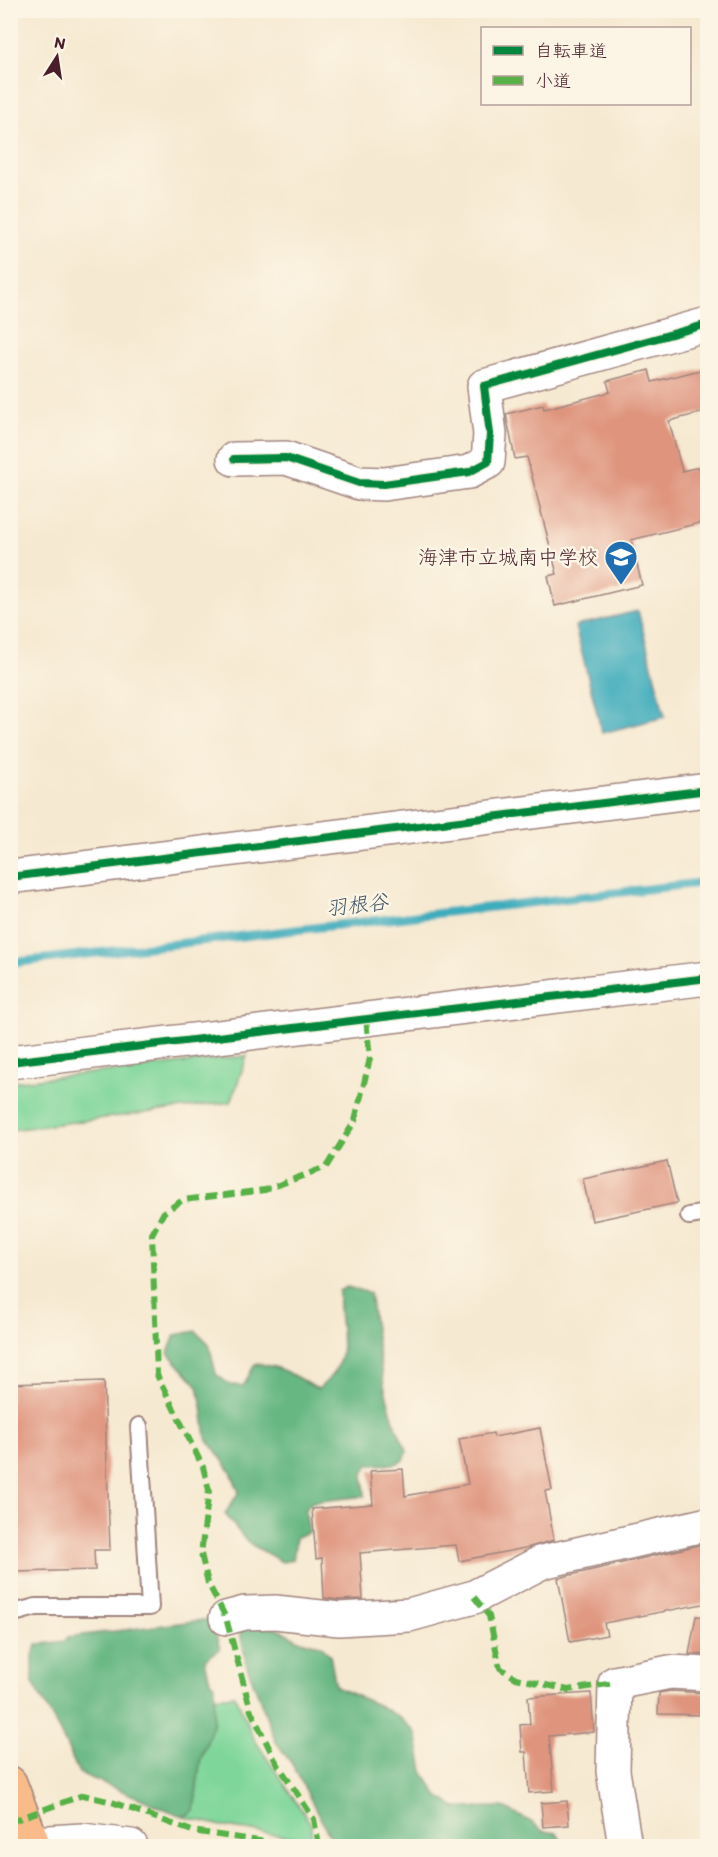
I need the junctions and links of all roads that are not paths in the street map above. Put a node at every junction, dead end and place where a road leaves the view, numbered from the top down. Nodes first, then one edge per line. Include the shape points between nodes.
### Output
1 (708, 324) edge
2 (234, 459) dead end
3 (708, 790) edge
4 (10, 877) edge
5 (708, 978) edge
6 (10, 1062) edge
7 (708, 1213) edge
8 (689, 1216) dead end
9 (139, 1426) dead end
10 (708, 1524) edge
11 (10, 1614) edge
12 (226, 1618) dead end
13 (708, 1674) edge
14 (10, 1783) edge
15 (33, 1845) edge
16 (131, 1846) edge
17 (625, 1846) edge

1 - 2 street via 484,386 490,434 488,462 469,472 384,484 359,483 286,459
3 - 4 street
5 - 6 street
7 - 8 lane
9 - 11 lane via 150,1607 36,1607
10 - 12 street via 542,1562 474,1597 409,1615 339,1619 275,1612
13 - 17 street via 670,1672 615,1683 613,1771
14 - 15 highway
15 - 16 street via 82,1840

